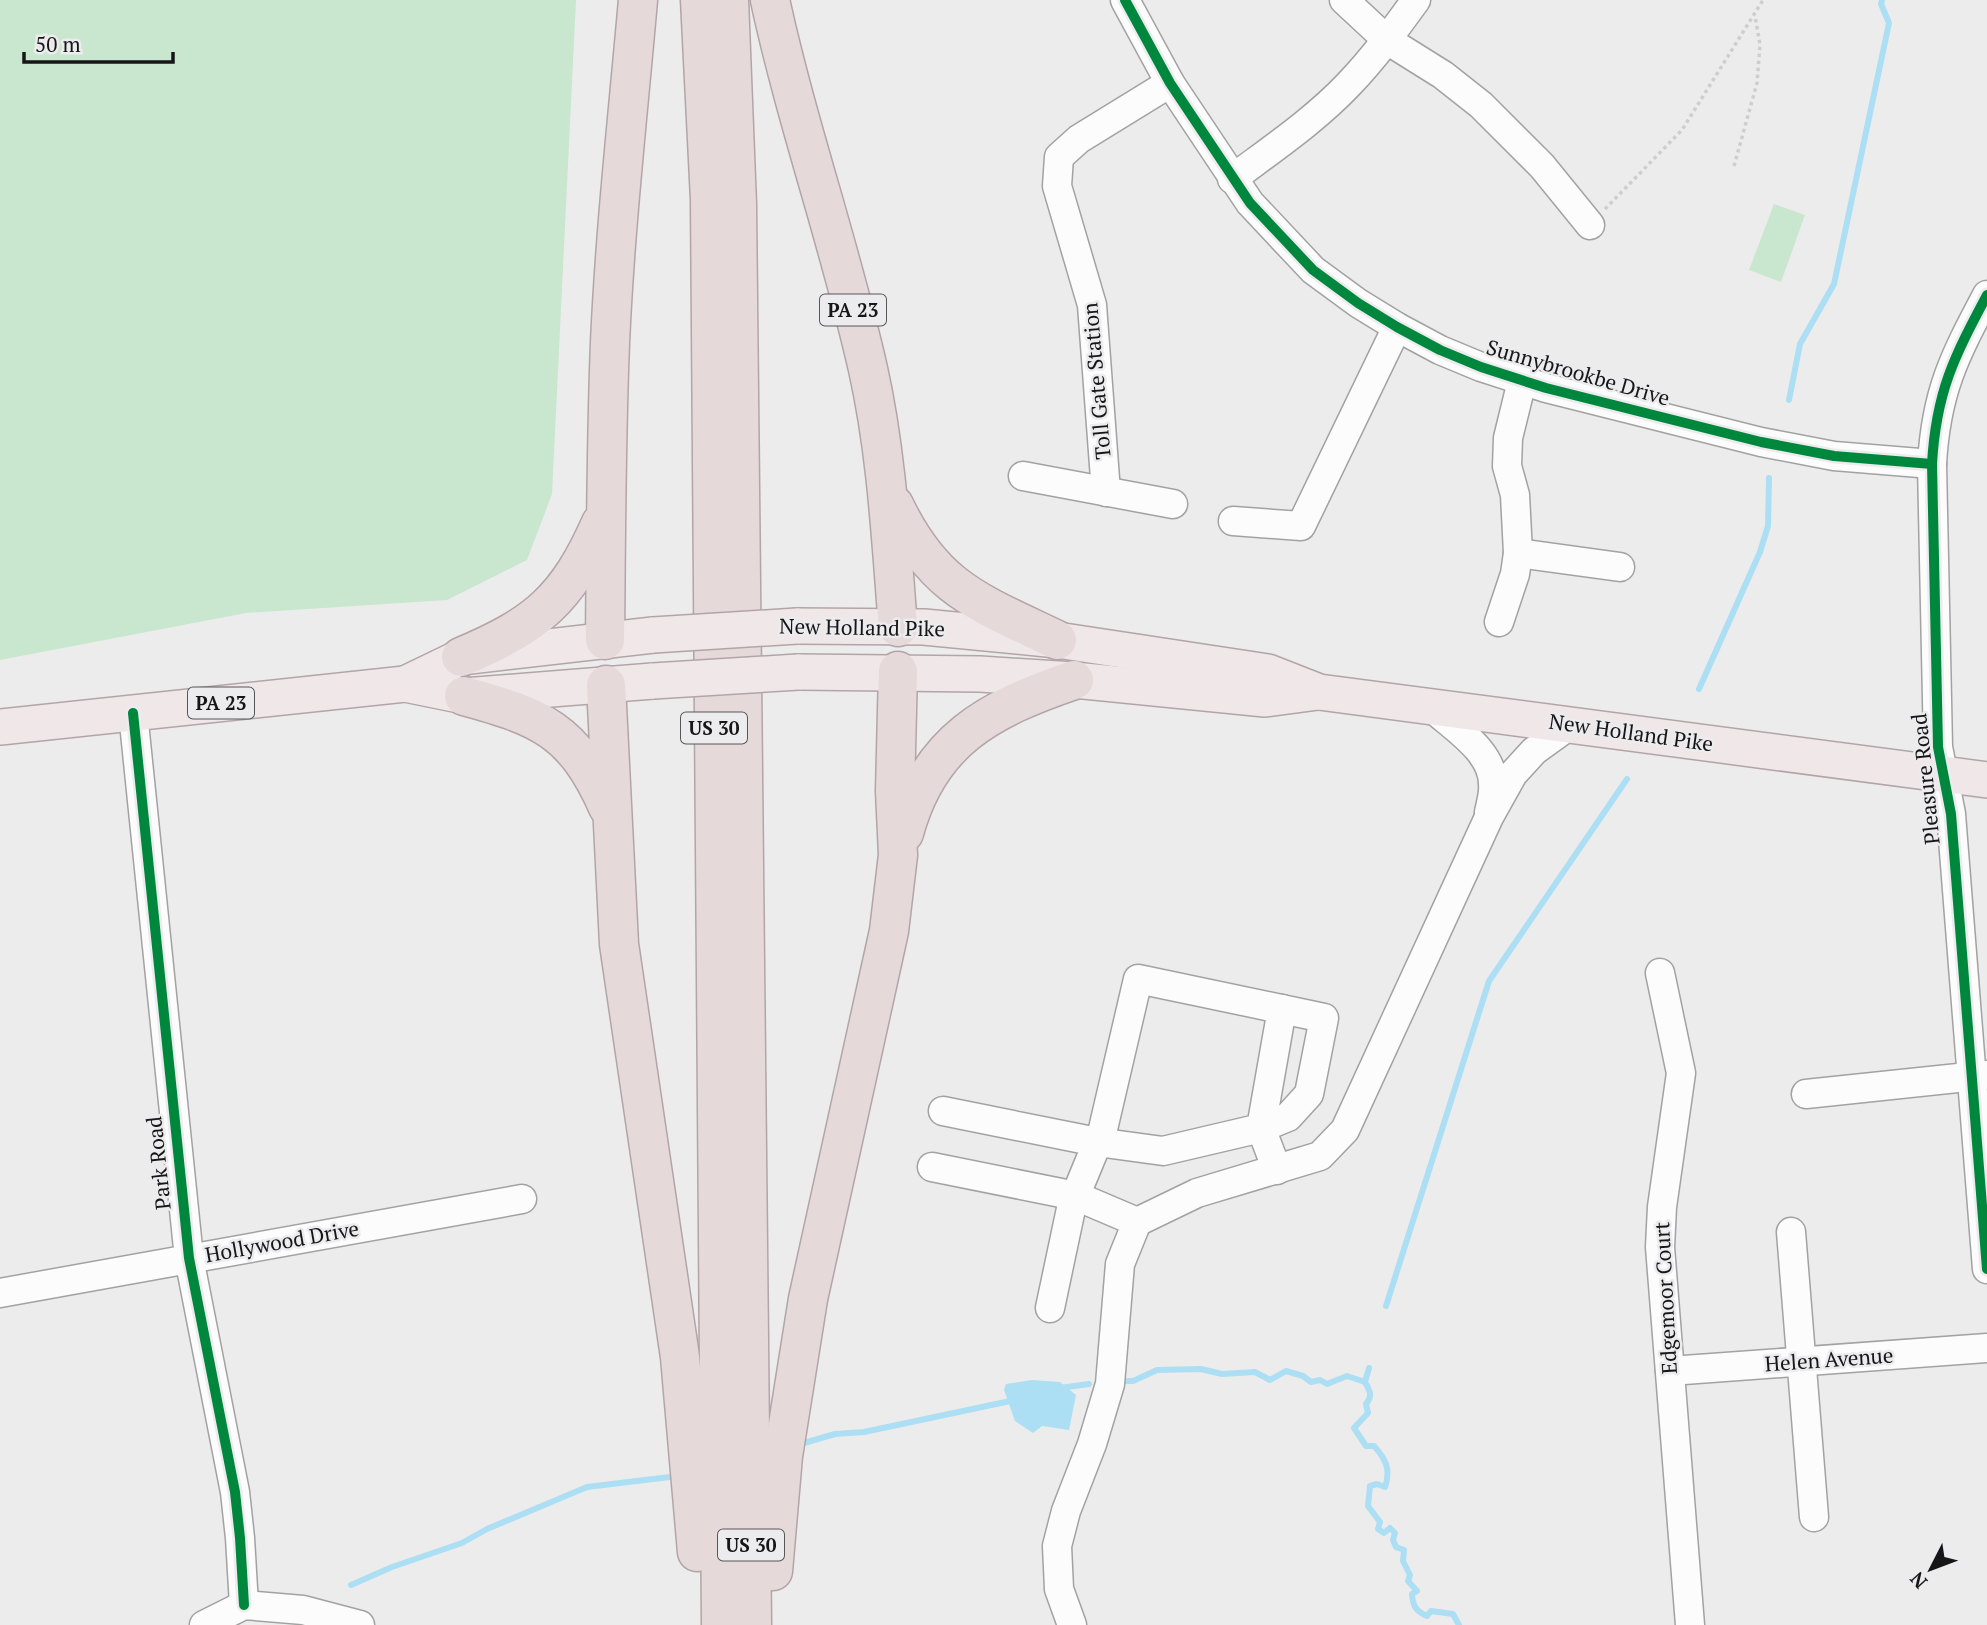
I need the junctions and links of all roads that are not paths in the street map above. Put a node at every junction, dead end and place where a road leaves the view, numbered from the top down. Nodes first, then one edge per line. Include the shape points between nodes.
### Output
1 (638, 0) edge
2 (700, 0) edge
3 (729, 0) edge
4 (770, 0) edge
5 (1125, 0) edge
6 (1344, 0) edge
7 (1416, 0) edge
8 (1387, 40) junction
9 (1170, 83) junction
10 (1232, 179) junction
11 (1590, 225) road end
12 (1987, 295) edge
13 (1397, 327) junction
14 (1522, 381) junction
15 (1932, 464) junction
16 (1023, 477) dead end
17 (888, 491) junction
18 (1106, 492) junction
19 (1173, 504) dead end
20 (606, 512) junction
21 (1233, 521) dead end
22 (1518, 553) junction
23 (1620, 567) dead end
24 (1499, 622) dead end
25 (898, 626) junction
26 (605, 640) junction
27 (1057, 640) junction
28 (461, 657) junction
29 (898, 671) junction
30 (1074, 680) junction
31 (405, 684) junction
32 (606, 685) junction
33 (1319, 692) junction
34 (464, 696) junction
35 (1431, 707) junction
36 (132, 713) junction
37 (1570, 725) junction
38 (0, 727) edge
39 (1943, 775) junction
40 (1987, 780) edge
41 (612, 816) junction
42 (1489, 817) junction
43 (898, 855) junction
44 (1660, 973) dead end
45 (1282, 1009) junction
46 (1979, 1076) edge
47 (1806, 1094) dead end
48 (943, 1111) dead end
49 (1261, 1128) junction
50 (1097, 1142) junction
51 (932, 1167) dead end
52 (1277, 1170) junction
53 (1076, 1196) junction
54 (522, 1199) dead end
55 (1137, 1222) junction
56 (1791, 1232) dead end
57 (189, 1258) junction
58 (1987, 1269) edge
59 (0, 1293) edge
60 (1050, 1308) dead end
61 (1987, 1348) edge
62 (1801, 1362) junction
63 (1670, 1371) junction
64 (736, 1461) junction
65 (1814, 1517) dead end
66 (244, 1605) junction
67 (204, 1625) edge
68 (360, 1625) edge
69 (701, 1625) edge
70 (721, 1625) edge
71 (752, 1625) edge
72 (768, 1625) edge
73 (1072, 1625) edge
74 (1690, 1625) edge

1 - 20 highway, PA 23 via 616,241
2 - 64 highway, US 30 via 710,200
3 - 64 highway, US 30 via 737,204
4 - 17 highway, PA 23 via 859,331
5 - 9 street, Sunnybrookbe Drive
6 - 8 street
7 - 8 street
8 - 10 street via 1315,115
8 - 11 street via 1481,104 1542,166
9 - 10 street, Sunnybrookbe Drive
9 - 18 street, Toll Gate Station via 1079,139 1059,157 1057,186 1092,304
10 - 13 street, Sunnybrookbe Drive via 1313,270
12 - 15 street, Pleasure Road via 1942,390
13 - 14 street, Sunnybrookbe Drive via 1440,350
13 - 21 street via 1301,526
14 - 15 street, Sunnybrookbe Drive via 1834,457
14 - 22 street via 1508,438 1507,466
15 - 39 street, Pleasure Road via 1938,747
16 - 18 street, Toll Gate Station
17 - 25 highway, PA 23
17 - 27 highway via 924,556 950,583 980,604
18 - 19 street, Toll Gate Station
20 - 26 highway
20 - 28 highway, PA 23 via 582,563 553,601 510,635
22 - 23 street
22 - 24 street
25 - 26 main road, New Holland Pike, bridge via 797,626
25 - 27 main road, New Holland Pike
25 - 29 main road, PA 23
26 - 28 main road, New Holland Pike
26 - 32 main road
27 - 33 main road, New Holland Pike via 1268,672
28 - 31 main road, New Holland Pike / PA 23
29 - 30 main road, New Holland Pike
29 - 32 main road, New Holland Pike / PA 23, bridge via 798,672
29 - 43 highway
30 - 33 main road, New Holland Pike via 1265,699
30 - 43 highway via 992,713 962,735 923,783
31 - 34 main road, New Holland Pike / PA 23
31 - 36 main road, New Holland Pike / PA 23
32 - 34 main road, New Holland Pike / PA 23
32 - 41 highway
33 - 35 main road, New Holland Pike
34 - 41 highway via 525,714 562,738 593,775
35 - 37 main road, New Holland Pike
35 - 42 street via 1489,764 1493,783
36 - 38 main road, New Holland Pike / PA 23
36 - 57 street, Park Road
37 - 39 main road, New Holland Pike
37 - 42 street via 1520,766
39 - 40 main road, New Holland Pike
39 - 46 street, Pleasure Road
41 - 64 highway via 619,944 677,1333
42 - 52 street via 1345,1130 1320,1156
43 - 64 highway via 883,964 819,1240
44 - 63 street, Edgemoor Court via 1681,1073 1661,1228
45 - 49 street
45 - 49 street via 1324,1018 1309,1094 1288,1117
45 - 50 street via 1138,979
46 - 47 street
46 - 58 street, Pleasure Road
48 - 50 street
49 - 50 street via 1163,1152
49 - 52 street
50 - 53 street
51 - 53 street
52 - 55 street via 1197,1193
53 - 55 street
53 - 60 street
54 - 57 street, Hollywood Drive
55 - 73 street via 1120,1264 1110,1384 1057,1546 1059,1589
56 - 62 street
57 - 59 street, Hollywood Drive
57 - 66 street, Park Road via 235,1492
61 - 62 street, Helen Avenue
62 - 63 street, Helen Avenue
62 - 65 street
63 - 74 street, Edgemoor Court
64 - 69 highway
64 - 70 highway, US 30
64 - 71 highway, US 30
64 - 72 highway
66 - 67 street
66 - 68 street via 303,1610

